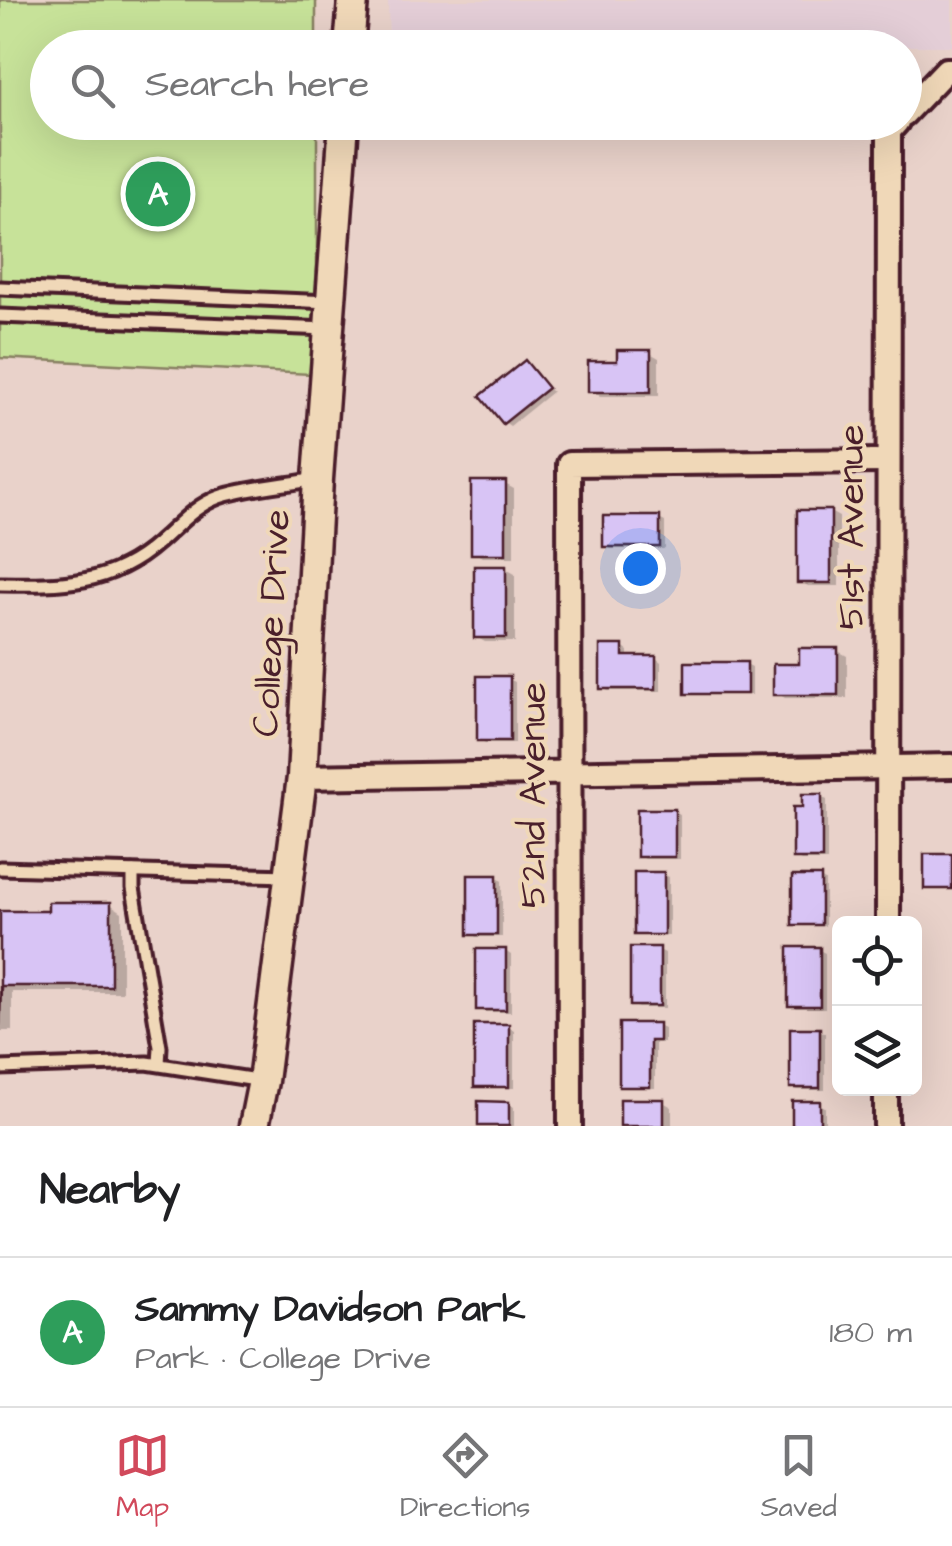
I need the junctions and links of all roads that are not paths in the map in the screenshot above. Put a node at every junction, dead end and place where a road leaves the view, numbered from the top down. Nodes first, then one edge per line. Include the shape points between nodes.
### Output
1 (352, 0) edge
2 (350, 30) edge
3 (952, 70) edge
4 (922, 96) edge
5 (343, 140) edge
6 (896, 140) edge
7 (0, 288) edge
8 (0, 316) edge
9 (330, 316) junction
10 (886, 460) junction
11 (318, 479) junction
12 (0, 584) edge
13 (889, 766) junction
14 (952, 766) edge
15 (569, 772) junction
16 (302, 777) junction
17 (0, 868) edge
18 (133, 872) junction
19 (289, 876) junction
20 (888, 916) edge
21 (160, 1064) junction
22 (0, 1068) edge
23 (263, 1081) junction
24 (886, 1096) edge
25 (254, 1126) edge
26 (570, 1126) edge
27 (886, 1126) edge

1 - 2 street
3 - 4 street
5 - 9 street, College Drive
6 - 10 street, 51st Avenue
7 - 9 lane
8 - 9 lane
9 - 11 street, College Drive
10 - 13 street, 51st Avenue
10 - 15 street, 52nd Avenue via 569,464
11 - 12 lane via 218,498 107,576
11 - 16 street, College Drive
13 - 14 street
13 - 15 street
13 - 20 street, 51st Avenue
15 - 16 street
15 - 26 street, 52nd Avenue
16 - 19 street, College Drive
17 - 18 lane
18 - 19 lane
18 - 21 lane
19 - 23 street, College Drive
21 - 22 lane
21 - 23 lane
23 - 25 street, College Drive
24 - 27 street

